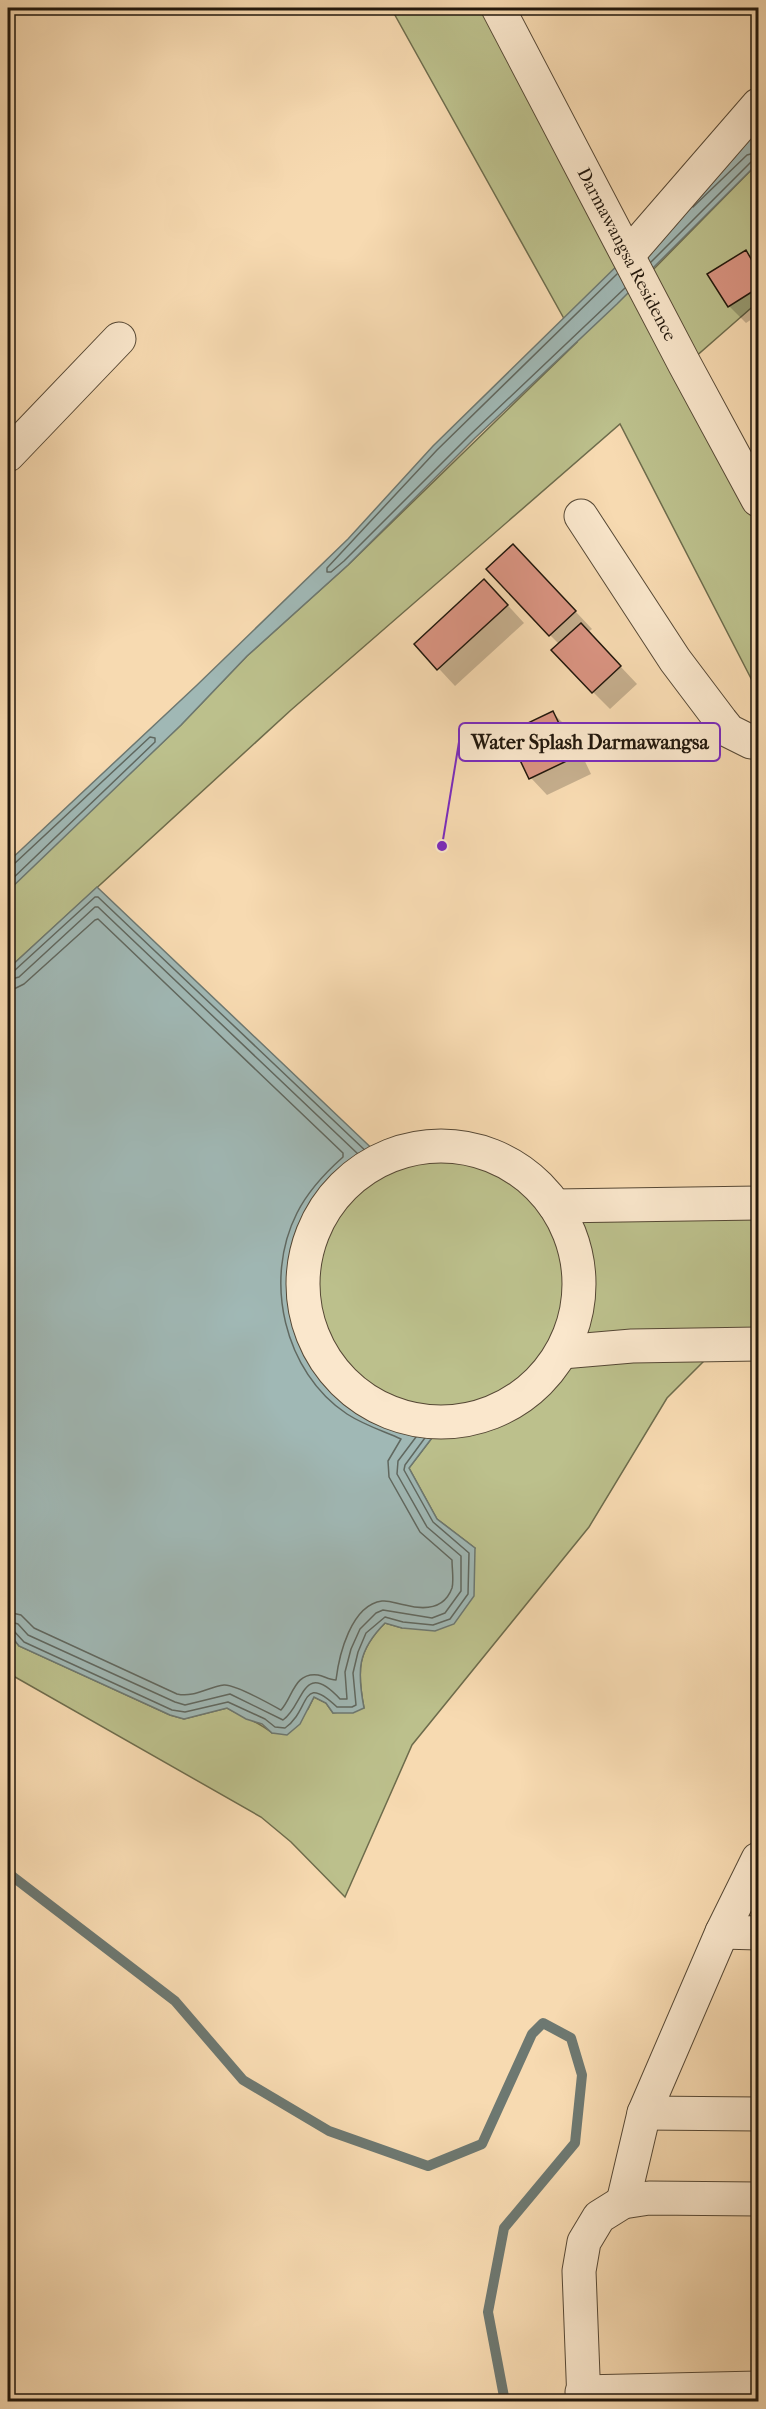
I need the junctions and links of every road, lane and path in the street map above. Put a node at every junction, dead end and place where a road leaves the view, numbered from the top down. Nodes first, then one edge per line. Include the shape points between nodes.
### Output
1 (498, 8) edge
2 (759, 105) edge
3 (628, 255) junction
4 (119, 339) dead end
5 (8, 455) edge
6 (759, 500) edge
7 (581, 516) dead end
8 (759, 743) edge
9 (759, 1203) edge
10 (555, 1206) junction
11 (759, 1344) edge
12 (562, 1352) junction
13 (759, 1859) edge
14 (722, 1932) junction
15 (759, 1933) edge
16 (644, 2113) junction
17 (759, 2114) edge
18 (759, 2199) edge
19 (623, 2202) junction
20 (759, 2388) edge
21 (583, 2397) edge

1 - 3 street, Darmawangsa Residence
2 - 3 street
3 - 6 street, Darmawangsa Residence
4 - 5 street
7 - 8 street via 675,660 721,721 729,731
9 - 10 street
10 - 12 street via 575,1249 579,1275 579,1302
10 - 12 street via 535,1183 489,1156 464,1148 409,1150 383,1159 337,1193 317,1224 305,1256 303,1283 305,1311 316,1343 334,1372 359,1395 416,1420 444,1422 498,1410 524,1395
11 - 12 street via 632,1346
13 - 14 street
14 - 15 street
14 - 16 street
16 - 17 street
16 - 19 street
18 - 19 street via 649,2198
19 - 21 street via 599,2217 584,2242 579,2271
20 - 21 street

